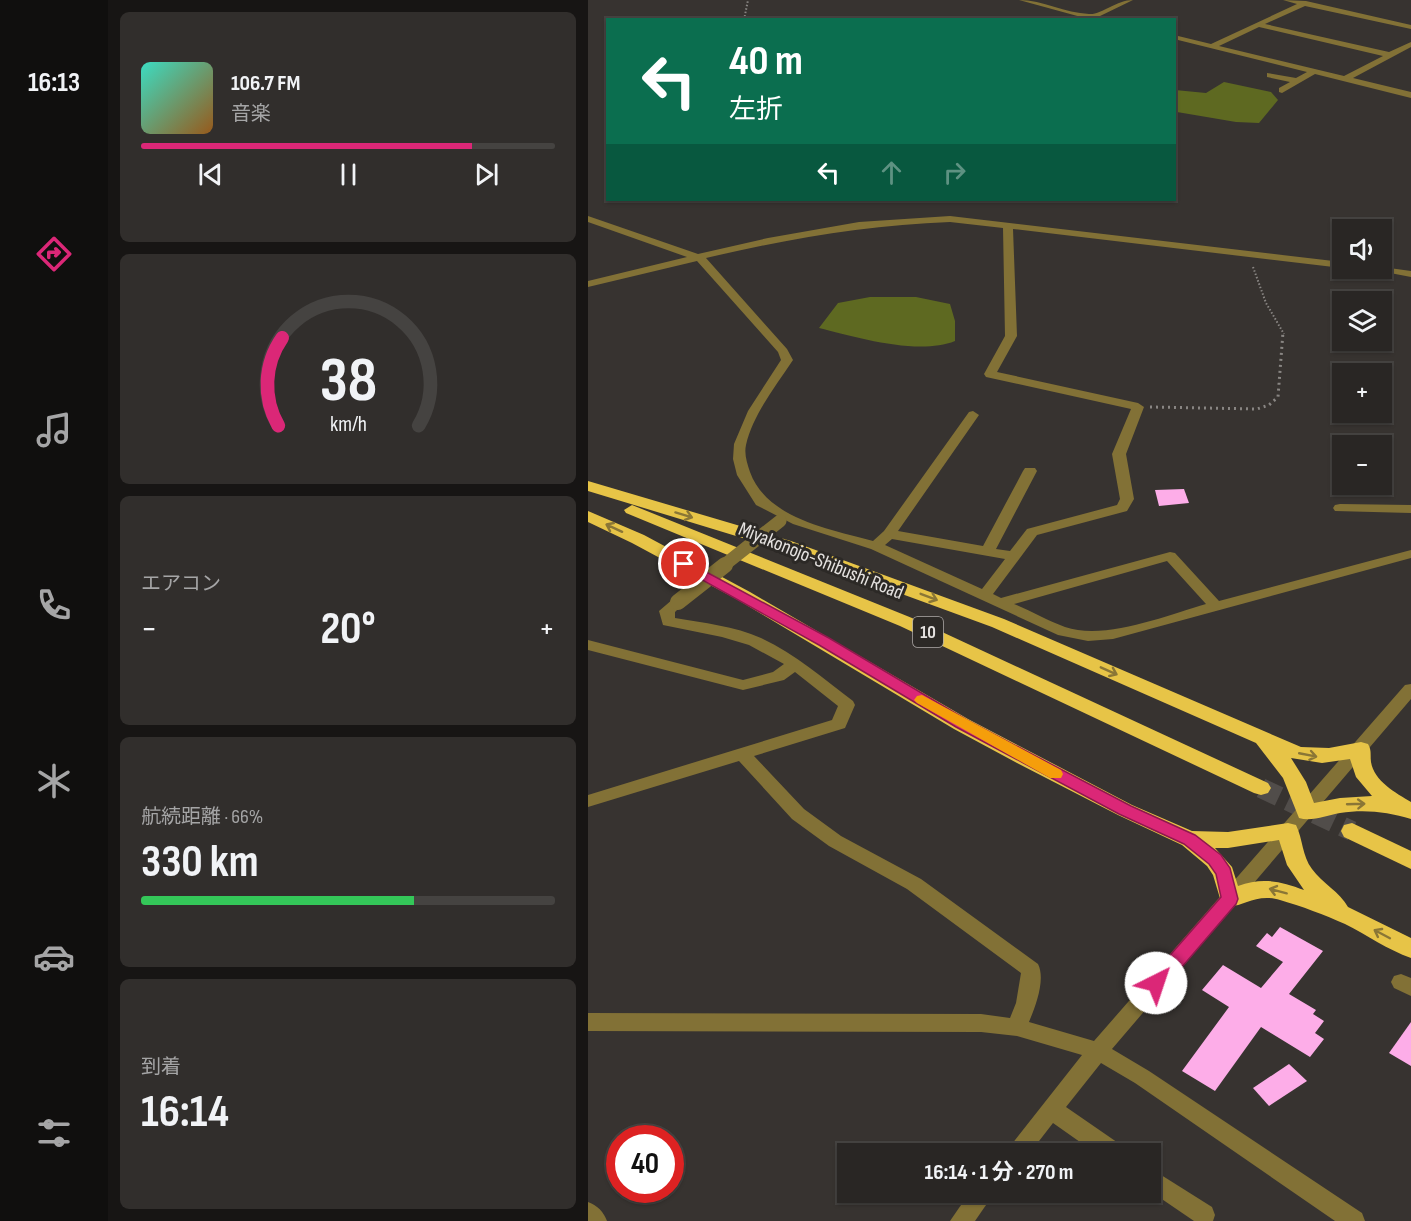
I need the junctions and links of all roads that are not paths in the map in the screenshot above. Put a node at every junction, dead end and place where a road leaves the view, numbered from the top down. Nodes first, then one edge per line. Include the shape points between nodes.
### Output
1 (1023, 0) edge
2 (1129, 0) edge
3 (1287, 0) edge
4 (1308, 2) edge
5 (1091, 16) junction
6 (1097, 18) edge
7 (1258, 25) junction
8 (1411, 27) edge
9 (1176, 37) edge
10 (1411, 44) edge
11 (1212, 46) junction
12 (1390, 55) junction
13 (1314, 71) junction
14 (1270, 75) dead end
15 (1345, 79) junction
16 (1297, 81) junction
17 (1282, 90) dead end
18 (1411, 95) edge
19 (588, 219) edge
20 (1008, 226) junction
21 (700, 258) junction
22 (1332, 264) edge
23 (1392, 271) edge
24 (1411, 273) edge
25 (588, 284) edge
26 (973, 415) dead end
27 (1030, 471) dead end
28 (588, 486) edge
29 (588, 493) edge
30 (1340, 508) dead end
31 (1410, 513) edge
32 (588, 516) edge
33 (783, 518) junction
34 (890, 534) junction
35 (876, 546) junction
36 (988, 550) junction
37 (1411, 554) edge
38 (1014, 556) junction
39 (984, 596) junction
40 (1000, 603) junction
41 (1217, 607) junction
42 (588, 645) edge
43 (795, 664) junction
44 (1411, 689) edge
45 (1263, 740) junction
46 (1361, 749) junction
47 (742, 754) junction
48 (1261, 788) tunnel mouth
49 (588, 801) edge
50 (1409, 810) edge
51 (1306, 813) junction
52 (1288, 831) junction
53 (1352, 831) tunnel mouth
54 (1190, 839) junction
55 (1411, 861) edge
56 (1230, 899) junction
57 (1353, 918) junction
58 (1411, 949) edge
59 (588, 1022) edge
60 (1017, 1027) junction
61 (1098, 1051) junction
62 (1051, 1109) junction
63 (1024, 1143) edge
64 (1100, 1143) edge
65 (1161, 1186) edge
66 (975, 1203) edge
67 (1204, 1215) dead end
68 (961, 1221) edge
69 (1354, 1221) edge

1 - 5 street
2 - 5 street
3 - 4 street
4 - 7 street
4 - 8 street
5 - 6 street
7 - 11 street
7 - 12 street
9 - 11 street
10 - 12 street
11 - 13 street
12 - 15 street
13 - 15 street
13 - 16 street
14 - 16 street
15 - 18 street
16 - 17 street
19 - 21 street
20 - 21 street via 950,219 882,221
20 - 22 street
20 - 38 street via 1011,336 990,374 1138,406 1119,454 1127,499 1122,508 1032,532
21 - 25 street
21 - 33 street via 787,360 750,418 739,446 740,468 761,503
23 - 24 street
26 - 34 street
27 - 36 street
28 -> 45 highway via 785,545 899,586 1009,628
29 - 48 highway, Miyakonojo-Shibushi Road / 10 via 906,622
30 - 31 street
54 -> 32 highway via 1014,752 744,596
33 - 35 street
33 - 43 street, bridge via 667,611 668,622 754,641
34 - 35 street
34 - 36 street
35 - 39 street
36 - 38 street
37 - 41 street
38 - 39 street
39 - 40 street
40 - 41 street via 1063,632 1088,636 1113,634
40 - 41 street via 1170,556
42 - 43 street via 743,685 778,676
43 - 47 street via 847,705 839,724
44 - 46 street
45 -> 46 highway via 1315,757 1337,757
45 - 51 highway via 1291,771
46 - 50 highway via 1361,766 1369,778
46 - 51 street
47 - 49 street
47 - 60 street via 798,814 835,841 914,884 1031,970 1026,1003
51 -> 50 highway via 1329,806 1373,803
51 - 52 street
52 - 54 highway via 1228,840
52 - 56 street
52 - 57 highway via 1289,848 1304,876
53 - 55 highway
54 - 56 highway via 1224,873
57 -> 56 highway via 1267,888
56 - 61 street
58 -> 57 highway
59 - 60 street via 981,1023
60 - 61 street
61 - 62 street
61 - 69 street
62 - 63 street
62 - 64 street
65 - 67 street
66 - 68 street

